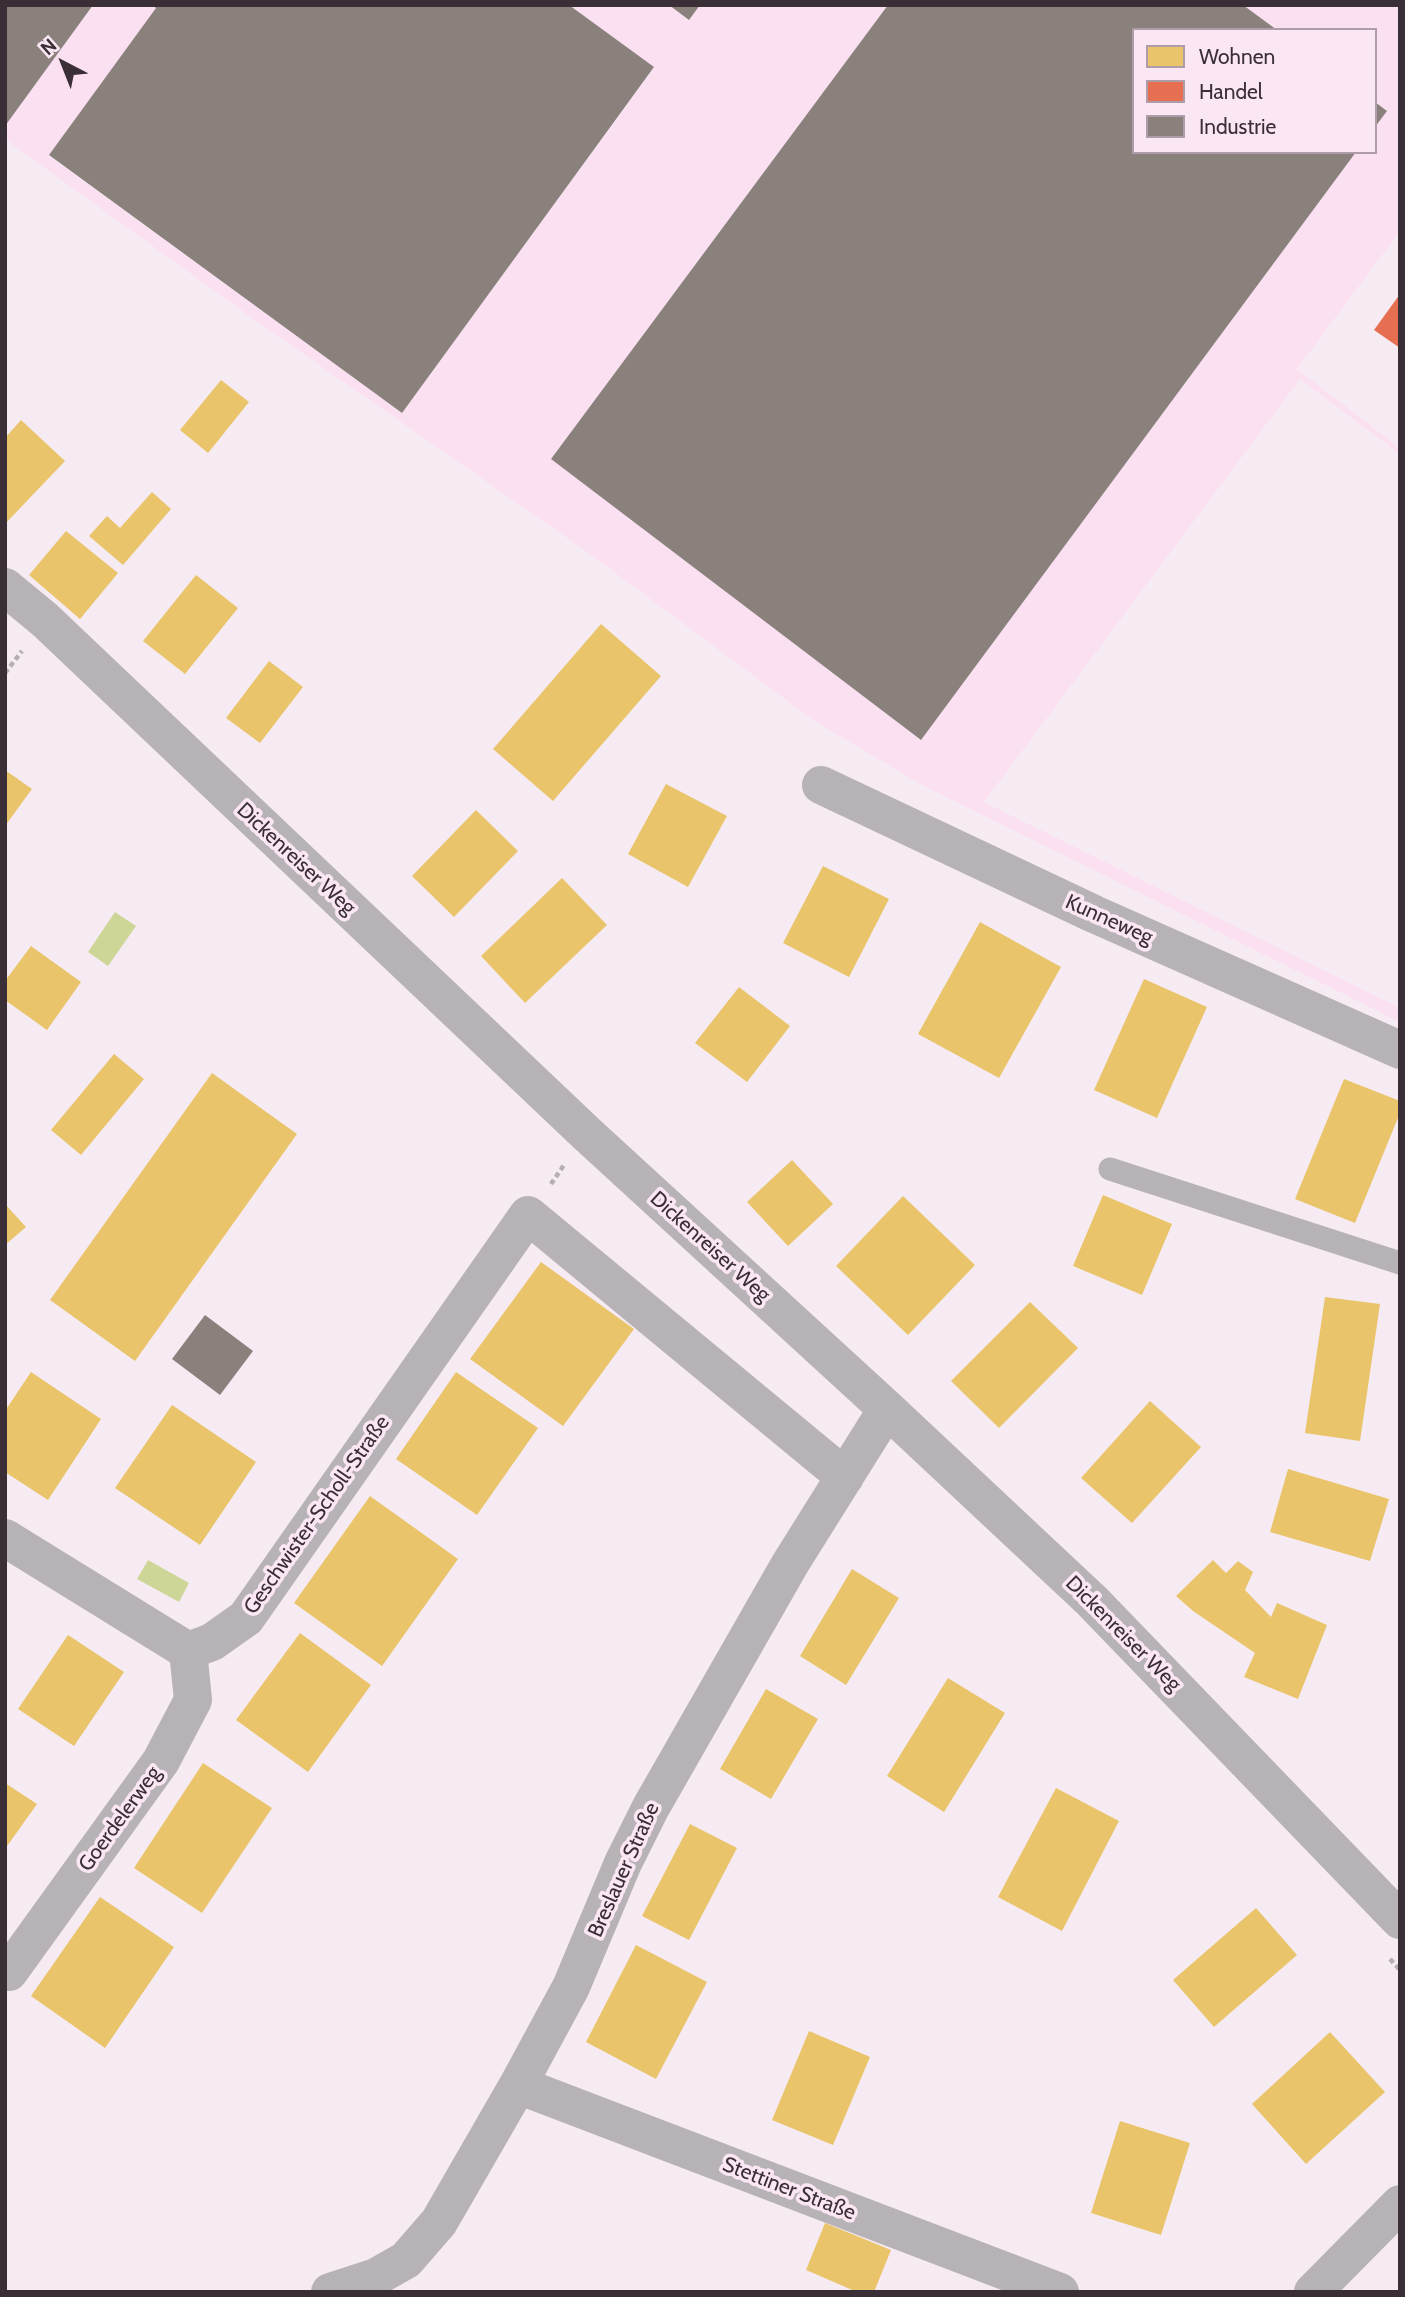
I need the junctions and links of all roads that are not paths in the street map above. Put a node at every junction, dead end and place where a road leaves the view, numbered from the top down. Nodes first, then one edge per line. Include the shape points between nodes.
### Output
1 (5, 587) edge
2 (821, 785) dead end
3 (1400, 1050) edge
4 (1110, 1169) dead end
5 (1400, 1263) edge
6 (887, 1409) junction
7 (845, 1477) junction
8 (5, 1538) edge
9 (188, 1651) junction
10 (1400, 1920) edge
11 (9, 1972) dead end
12 (518, 2085) junction
13 (1400, 2204) edge
14 (330, 2292) edge
15 (1060, 2292) edge
16 (1313, 2292) edge

1 - 6 street, Dickenreiser Weg
2 - 3 street, Kunneweg via 1094,914
4 - 5 lane
6 - 7 street, Breslauer Straße
6 - 10 street, Dickenreiser Weg via 1092,1601
7 - 9 street, Geschwister-Scholl-Straße via 528,1215 246,1618 212,1642
7 - 12 street, Breslauer Straße via 651,1807 571,1987
8 - 9 street
9 - 11 street, Goerdelerweg via 193,1700 161,1761
12 - 14 street, Breslauer Straße via 439,2222 406,2260 376,2277
12 - 15 street, Stettiner Straße
13 - 16 street

